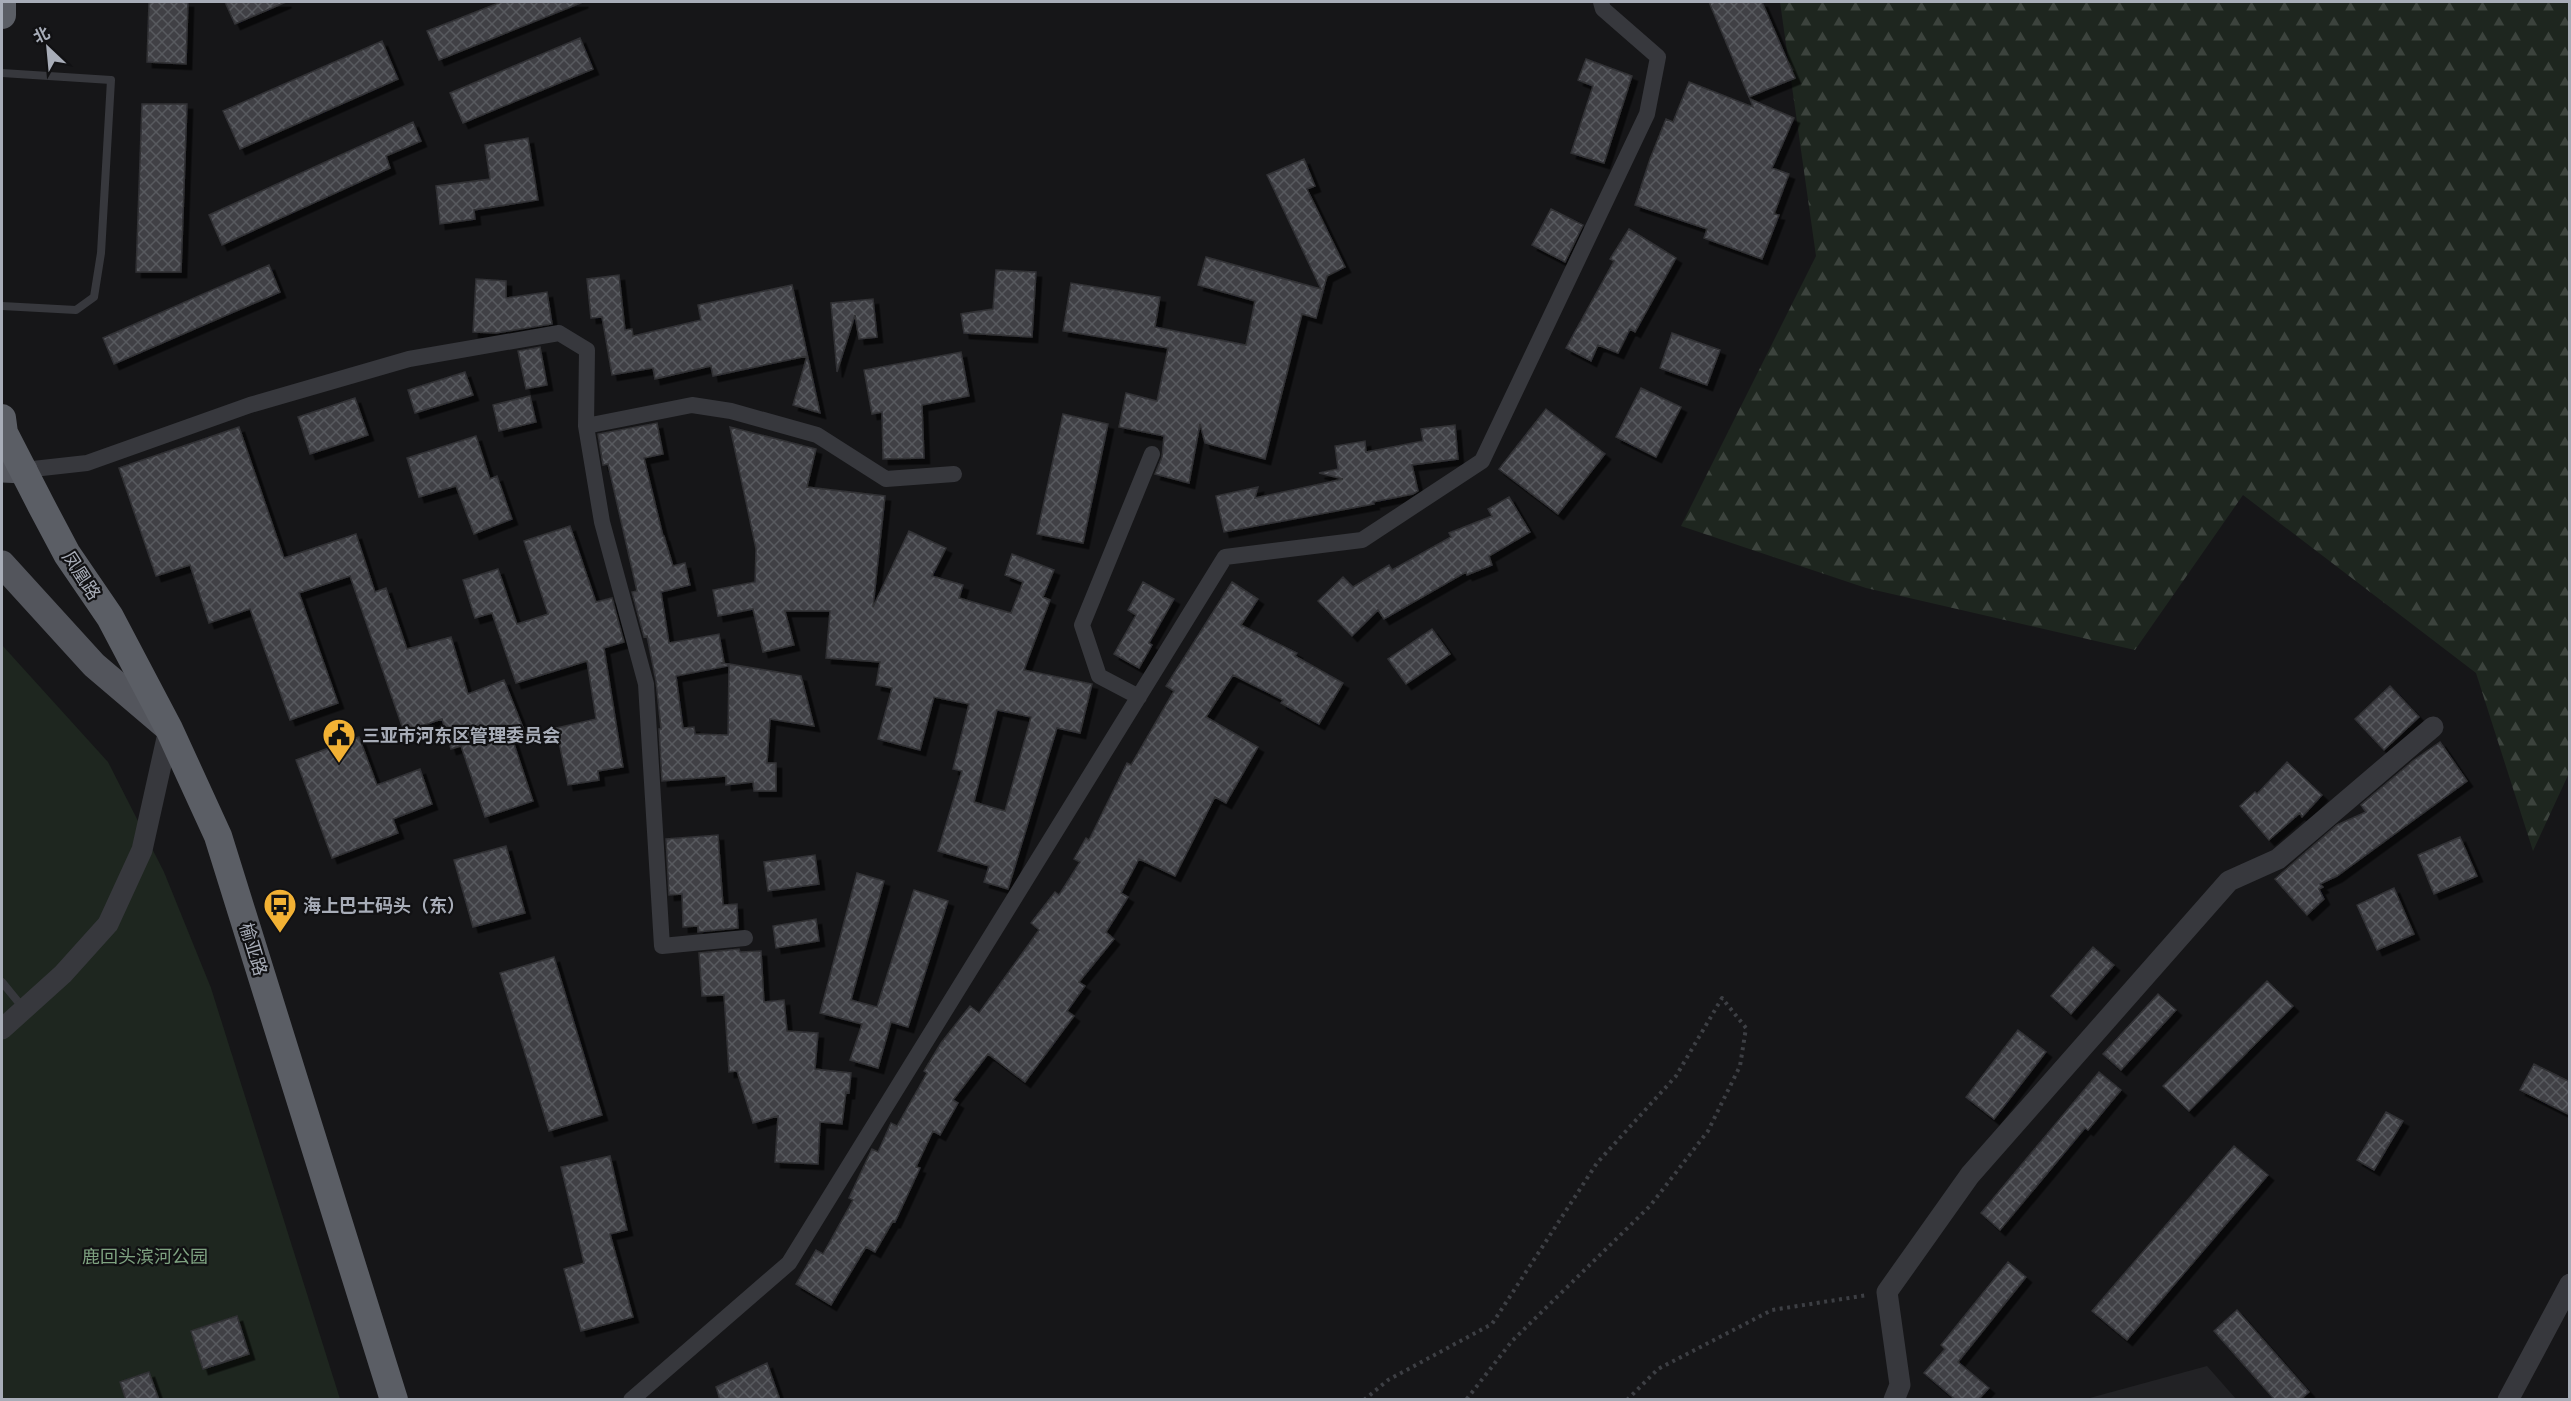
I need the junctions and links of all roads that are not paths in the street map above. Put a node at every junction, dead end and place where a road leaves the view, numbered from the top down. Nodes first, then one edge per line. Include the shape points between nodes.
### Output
1 (2, 2) edge
2 (1600, 2) edge
3 (2, 15) edge
4 (2, 73) edge
5 (2, 306) edge
6 (2, 418) edge
7 (586, 426) junction
8 (1152, 454) dead end
9 (13, 470) edge
10 (954, 474) dead end
11 (3, 566) edge
12 (1138, 697) junction
13 (2433, 727) dead end
14 (169, 729) junction
15 (744, 938) dead end
16 (2, 982) edge
17 (24, 1009) junction
18 (2, 1029) edge
19 (2570, 1284) edge
20 (393, 1400) edge
21 (631, 1400) edge
22 (1893, 1400) edge
23 (2508, 1400) edge

1 - 3 highway
2 - 12 street via 1603,9 1658,57 1647,114 1482,461 1362,540 1225,557
4 - 5 lane via 111,80 101,253 94,297 76,310
6 - 9 highway, 凤凰路
7 - 9 street via 587,350 559,333 409,359 250,405 87,463
7 - 10 street via 692,405 731,411 817,435 886,480
7 - 15 street via 602,522 646,684 662,946
8 - 12 street via 1082,625 1099,676
9 - 14 highway, 凤凰路 via 110,617
11 - 14 main road, 榆亚路 via 94,665
12 - 21 street via 789,1263
13 - 22 street via 2278,859 2229,881 1970,1175 1887,1292 1900,1385
14 - 17 street via 142,850 108,924 63,974
14 - 20 highway, 榆亚路 via 218,836
16 - 17 lane
17 - 18 street
19 - 23 street

